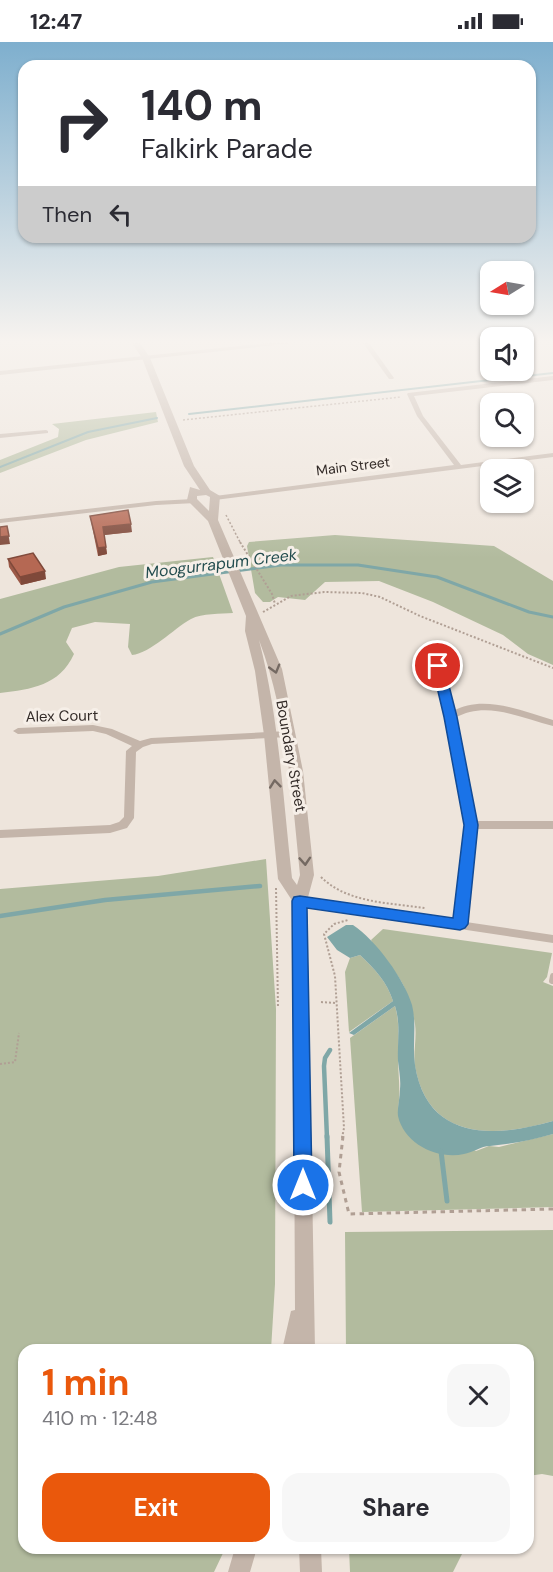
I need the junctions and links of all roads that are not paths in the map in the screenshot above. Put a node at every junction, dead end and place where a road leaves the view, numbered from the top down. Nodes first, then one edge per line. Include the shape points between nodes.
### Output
1 (168, 414) edge
2 (419, 414) edge
3 (46, 432) dead end
4 (0, 436) edge
5 (553, 454) edge
6 (189, 466) junction
7 (458, 466) junction
8 (211, 495) junction
9 (194, 498) junction
10 (213, 520) junction
11 (0, 521) edge
12 (252, 616) junction
13 (438, 666) dead end
14 (450, 717) junction
15 (553, 723) edge
16 (18, 731) dead end
17 (288, 734) junction
18 (270, 735) junction
19 (139, 745) junction
20 (471, 825) junction
21 (553, 825) edge
22 (0, 834) edge
23 (300, 901) junction
24 (460, 924) junction
25 (553, 939) edge
26 (303, 1292) junction
27 (293, 1344) edge
28 (305, 1344) edge
29 (244, 1554) edge
30 (310, 1554) edge
31 (239, 1572) edge
32 (311, 1572) edge

1 - 6 street
2 - 7 street
3 - 4 street
5 - 7 street, Main Street
6 - 8 street
6 - 9 street
7 - 8 street, Main Street
8 - 9 street
8 - 10 street, Boundary Street
9 - 10 street, Boundary Street
9 - 11 street
10 - 12 street, Boundary Street
12 -> 17 street, Boundary Street via 276,669
12 - 18 street, Boundary Street via 251,631
13 - 14 street
14 - 15 street via 459,710 476,707 509,710
14 - 20 street
16 - 19 street, Alex Court via 93,728 110,731
17 - 18 street
17 -> 23 street, Boundary Street via 302,815 307,875
18 - 19 street via 151,741
23 -> 18 street, Boundary Street via 285,879
19 - 22 street via 131,751 129,818 123,825 110,829
20 - 21 street
20 - 24 street
23 - 24 street
23 - 26 street, Boundary Street
24 - 25 street
26 - 27 street, Boundary Street
26 - 28 street, Boundary Street
29 - 31 street
30 - 32 street

